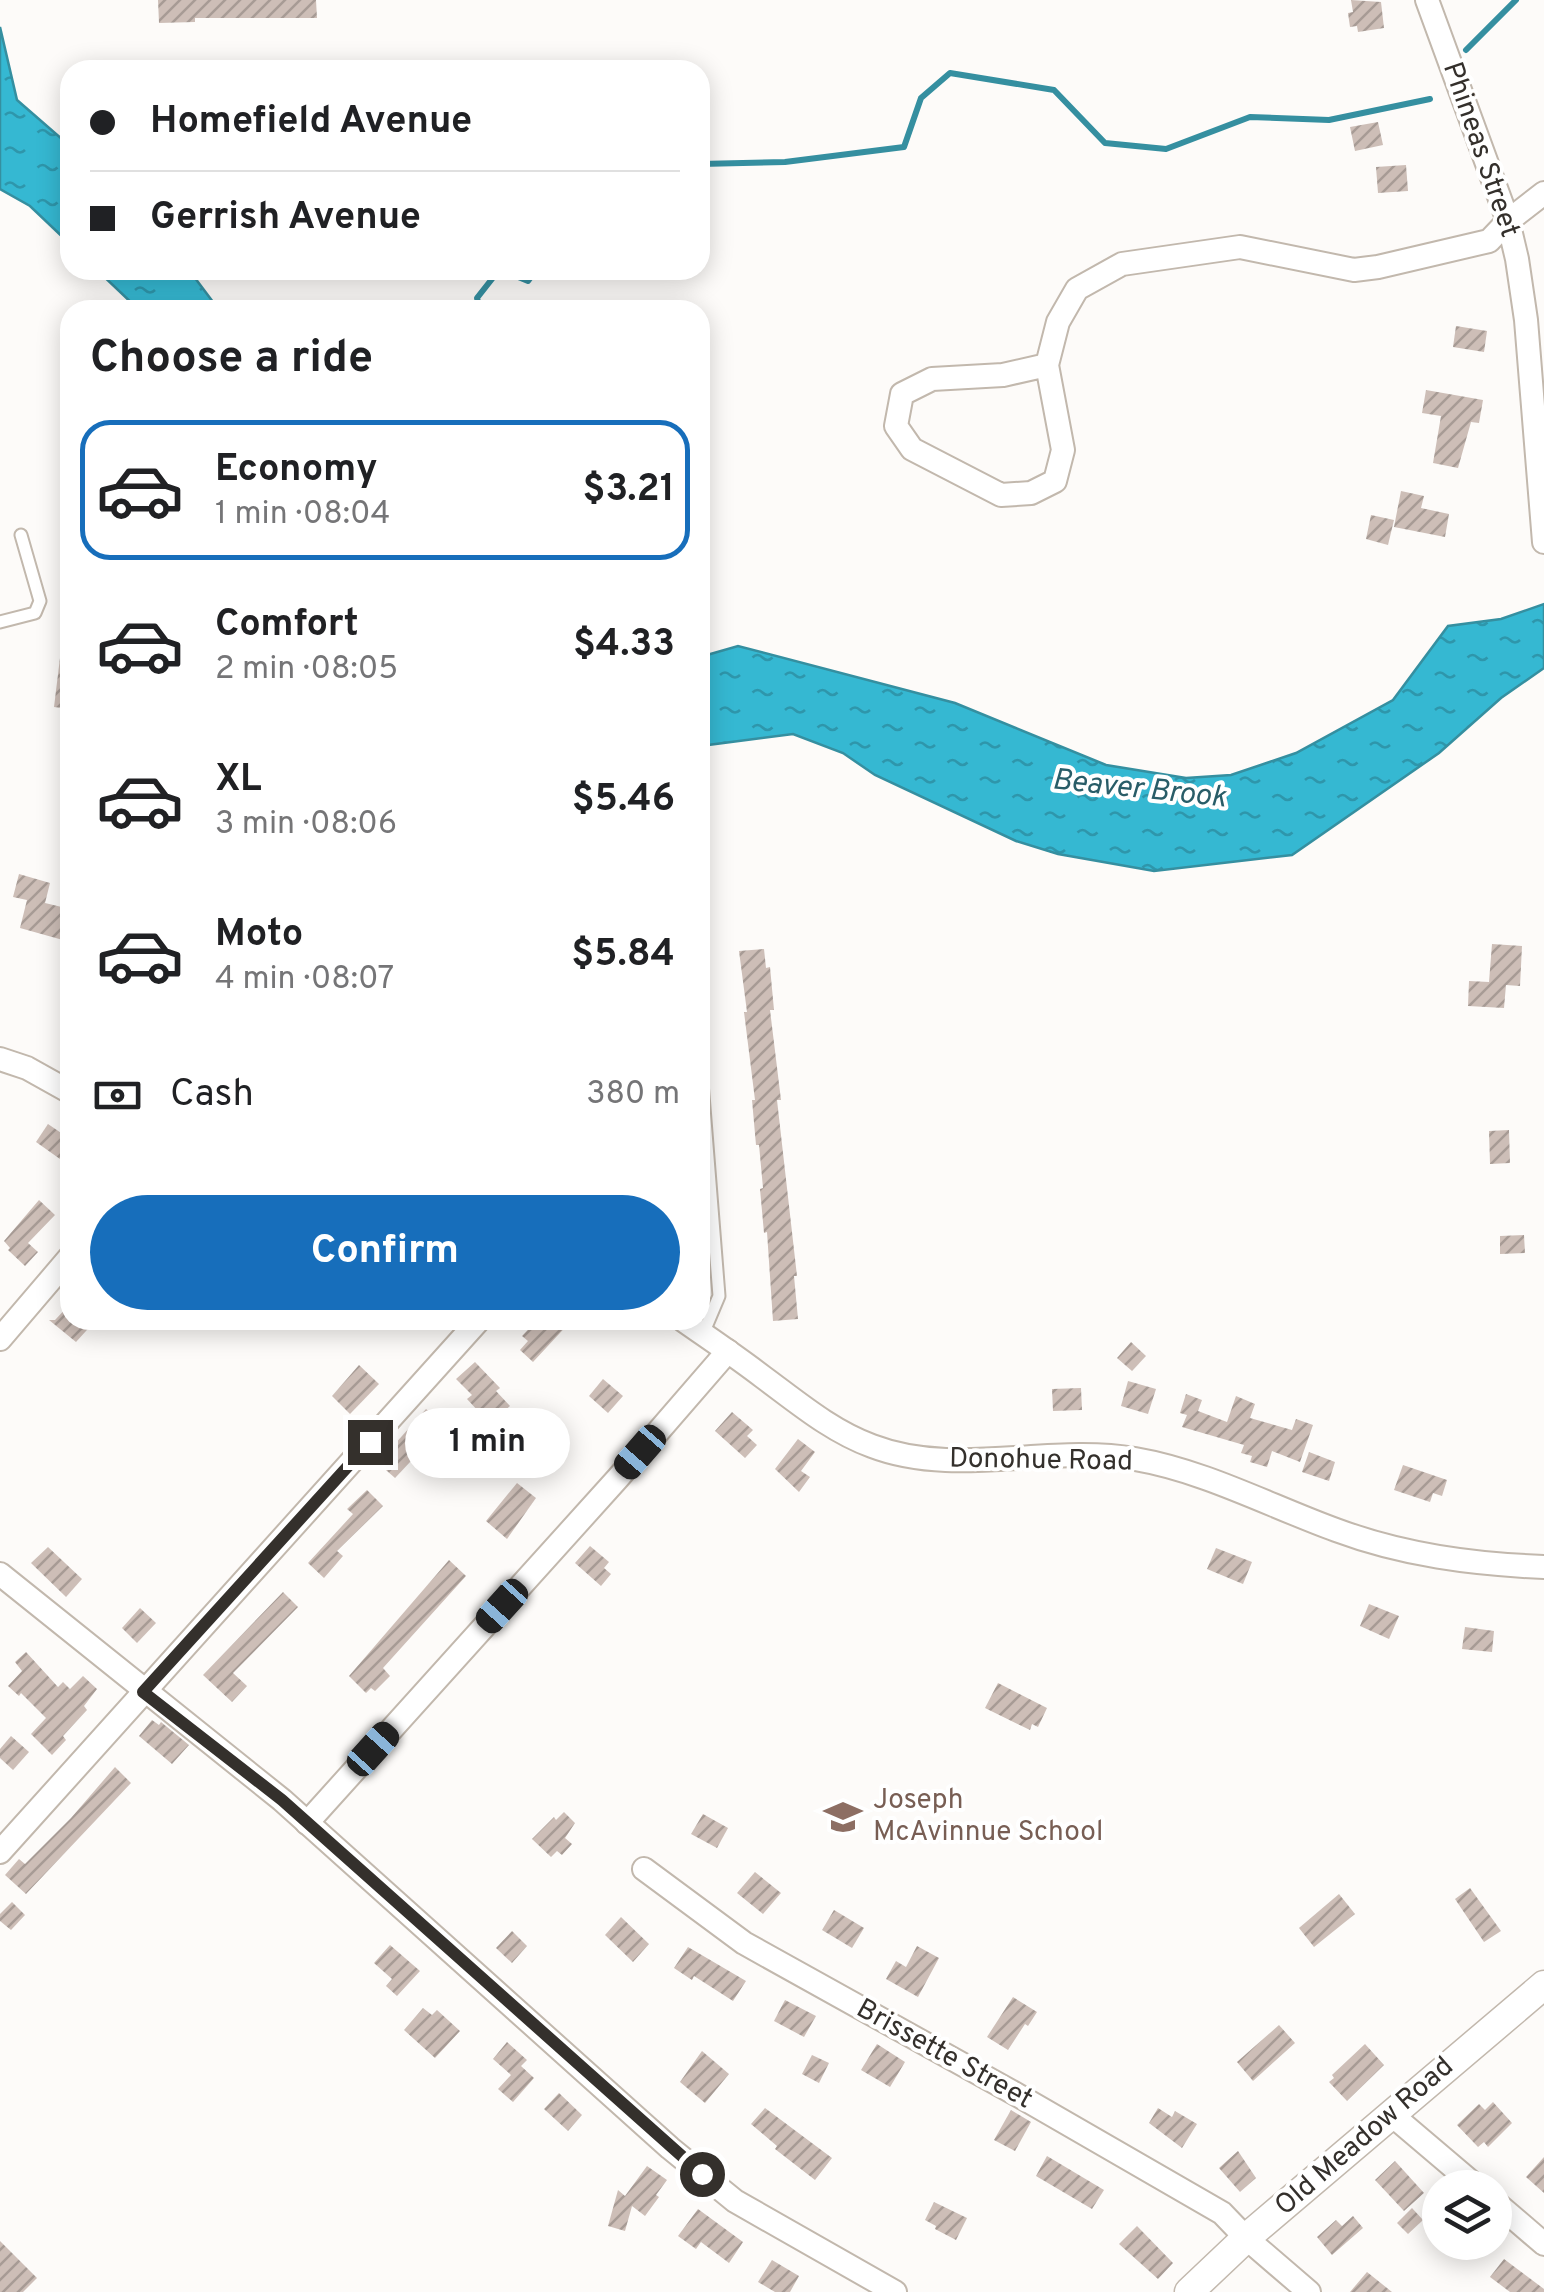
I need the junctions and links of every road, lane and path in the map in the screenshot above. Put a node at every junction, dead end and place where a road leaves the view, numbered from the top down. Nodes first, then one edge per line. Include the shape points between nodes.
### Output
1 (1426, 0) edge
2 (1544, 193) edge
3 (1508, 221) junction
4 (1047, 365) junction
5 (21, 534) dead end
6 (1544, 542) edge
7 (0, 622) edge
8 (0, 1059) edge
9 (60, 1086) edge
10 (710, 1182) edge
11 (60, 1268) edge
12 (710, 1317) edge
13 (469, 1330) edge
14 (697, 1330) edge
15 (705, 1330) edge
16 (703, 1334) junction
17 (0, 1339) edge
18 (728, 1351) junction
19 (1544, 1567) edge
20 (0, 1574) edge
21 (143, 1692) junction
22 (307, 1823) junction
23 (0, 1852) edge
24 (644, 1869) dead end
25 (1541, 1992) edge
26 (1392, 2115) junction
27 (1457, 2170) edge
28 (1512, 2217) edge
29 (1246, 2238) junction
30 (1544, 2244) edge
31 (895, 2292) edge
32 (1189, 2292) edge
33 (1309, 2292) edge

1 - 3 street, Phineas Street
2 - 3 street
3 - 4 street via 1489,241 1354,270 1240,247 1122,264 1077,289 1058,322
3 - 6 street, Phineas Street via 1526,320
4 - 4 street via 1063,450 1055,481 1032,493 1001,496 912,449 896,426 902,394 932,379
5 - 7 lane via 40,601 35,613
8 - 9 street
10 - 12 lane via 719,1296
11 - 17 street
13 - 21 street
14 - 16 street, Donohue Road
15 - 16 lane
16 - 18 street, Donohue Road
18 - 19 street, Donohue Road via 830,1425 893,1454 1138,1460 1404,1552
18 - 22 street
20 - 21 street
21 - 22 street
21 - 23 street
22 - 31 street via 735,2202
24 - 29 street, Brissette Street via 744,1943 1222,2213
25 - 26 street, Old Meadow Road
26 - 27 street
26 - 29 street, Old Meadow Road
28 - 30 street
29 - 32 street, Old Meadow Road
29 - 33 street, Brissette Street

